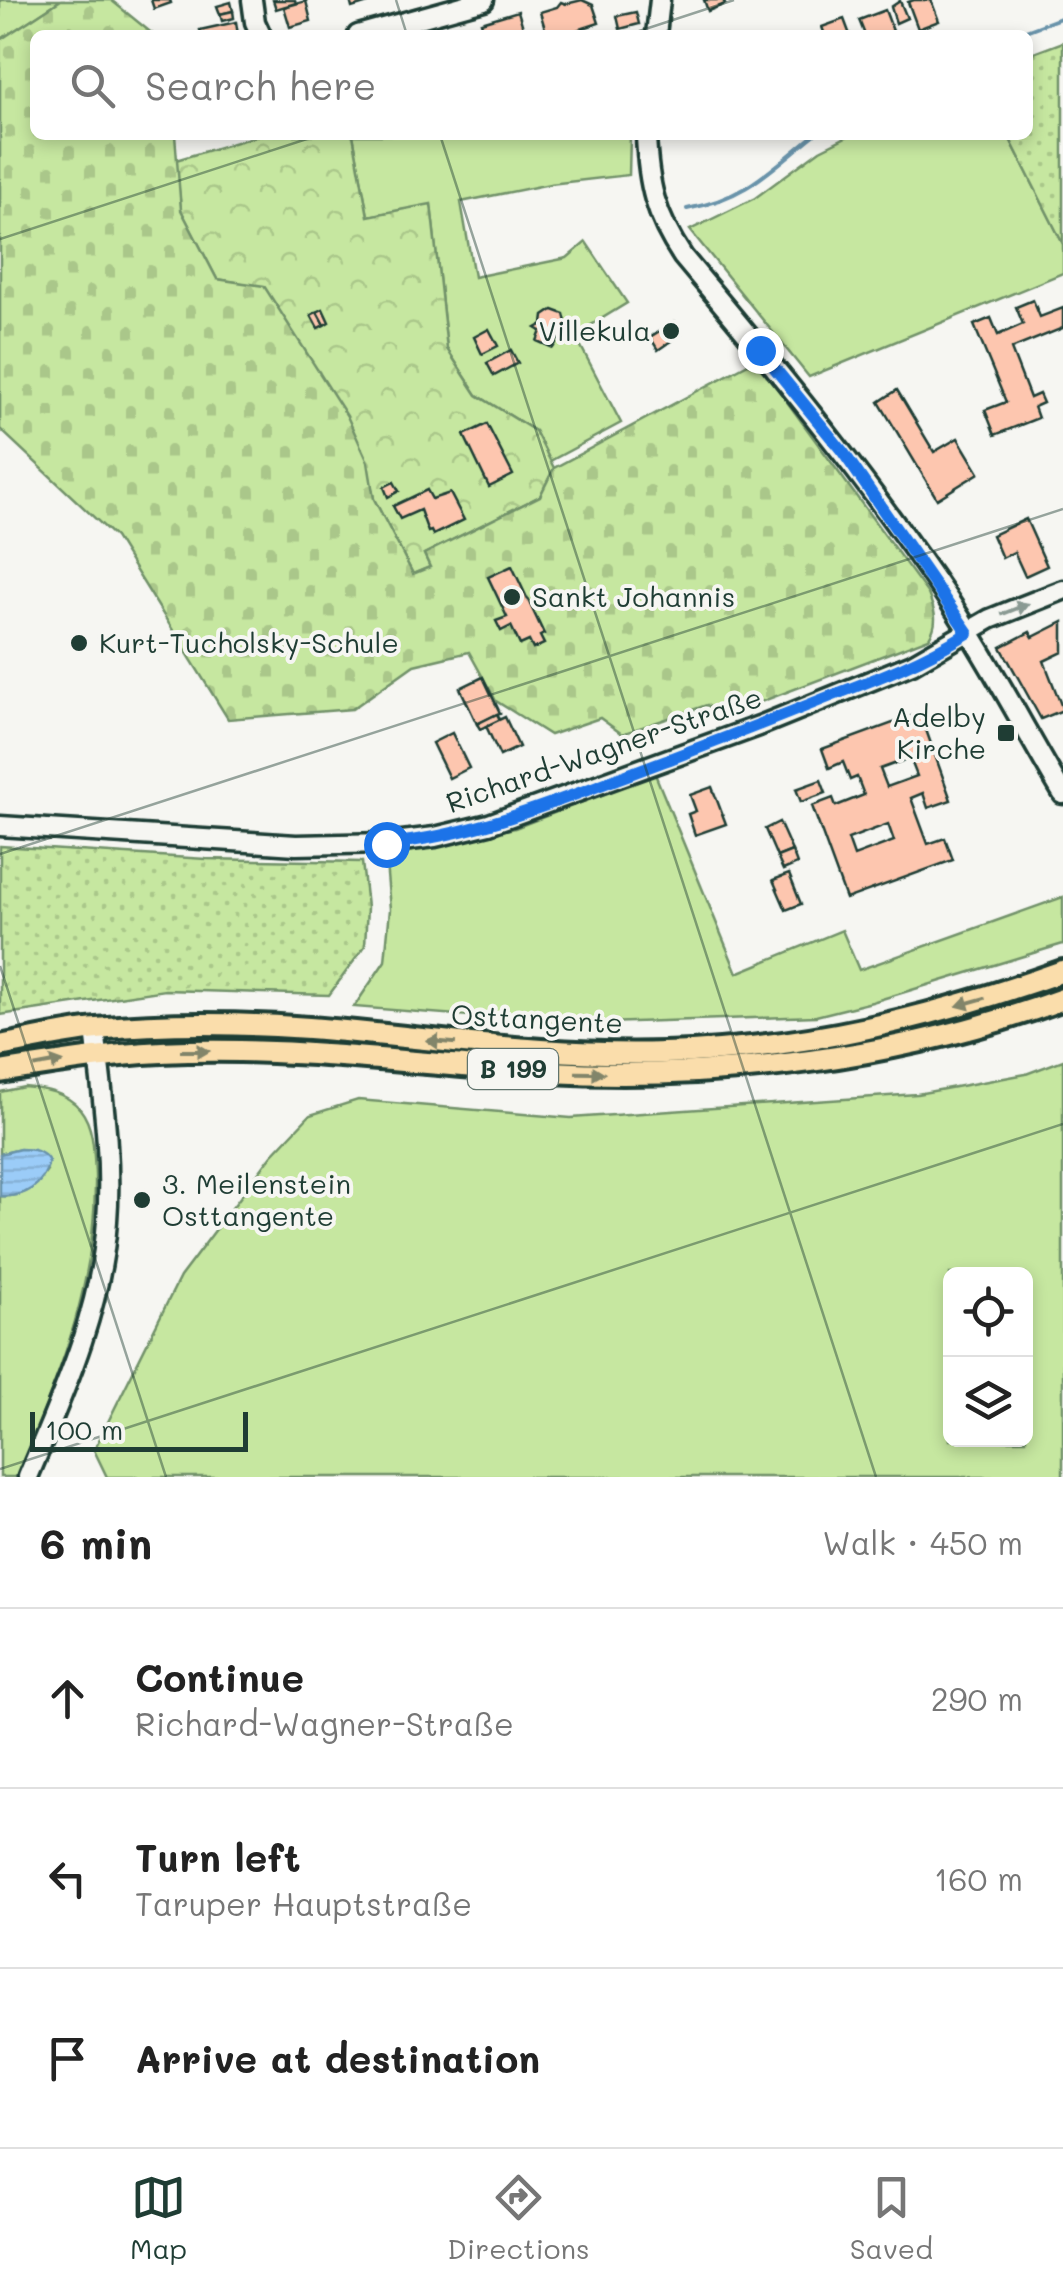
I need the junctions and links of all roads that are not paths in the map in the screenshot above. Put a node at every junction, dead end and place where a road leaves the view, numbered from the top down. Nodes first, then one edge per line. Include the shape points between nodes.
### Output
1 (252, 0) edge
2 (484, 0) edge
3 (660, 0) edge
4 (416, 9) edge
5 (259, 30) edge
6 (369, 30) edge
7 (657, 30) edge
8 (646, 140) edge
9 (1063, 590) edge
10 (968, 633) junction
11 (1063, 794) edge
12 (0, 826) edge
13 (1063, 971) edge
14 (1063, 999) edge
15 (96, 1029) junction
16 (0, 1046) edge
17 (98, 1056) junction
18 (0, 1072) edge
19 (28, 1477) edge

1 - 5 street
2 - 4 street
3 - 7 street
4 - 6 street
8 - 10 street via 647,172 666,232 843,452
10 -> 9 street, Richard-Wagner-Straße
10 - 11 street
10 - 12 street, Richard-Wagner-Straße via 912,664 759,726 543,806 436,837 296,845
13 -> 15 main road, Osttangente / B 199 via 826,1039 665,1053 554,1051 307,1028
17 -> 14 main road, Osttangente / B 199 via 301,1052 665,1074 830,1058 926,1040
15 - 16 main road, Osttangente / B 199
15 - 17 street
18 -> 17 main road, Osttangente / B 199
17 - 19 street via 108,1169 104,1257 77,1358

